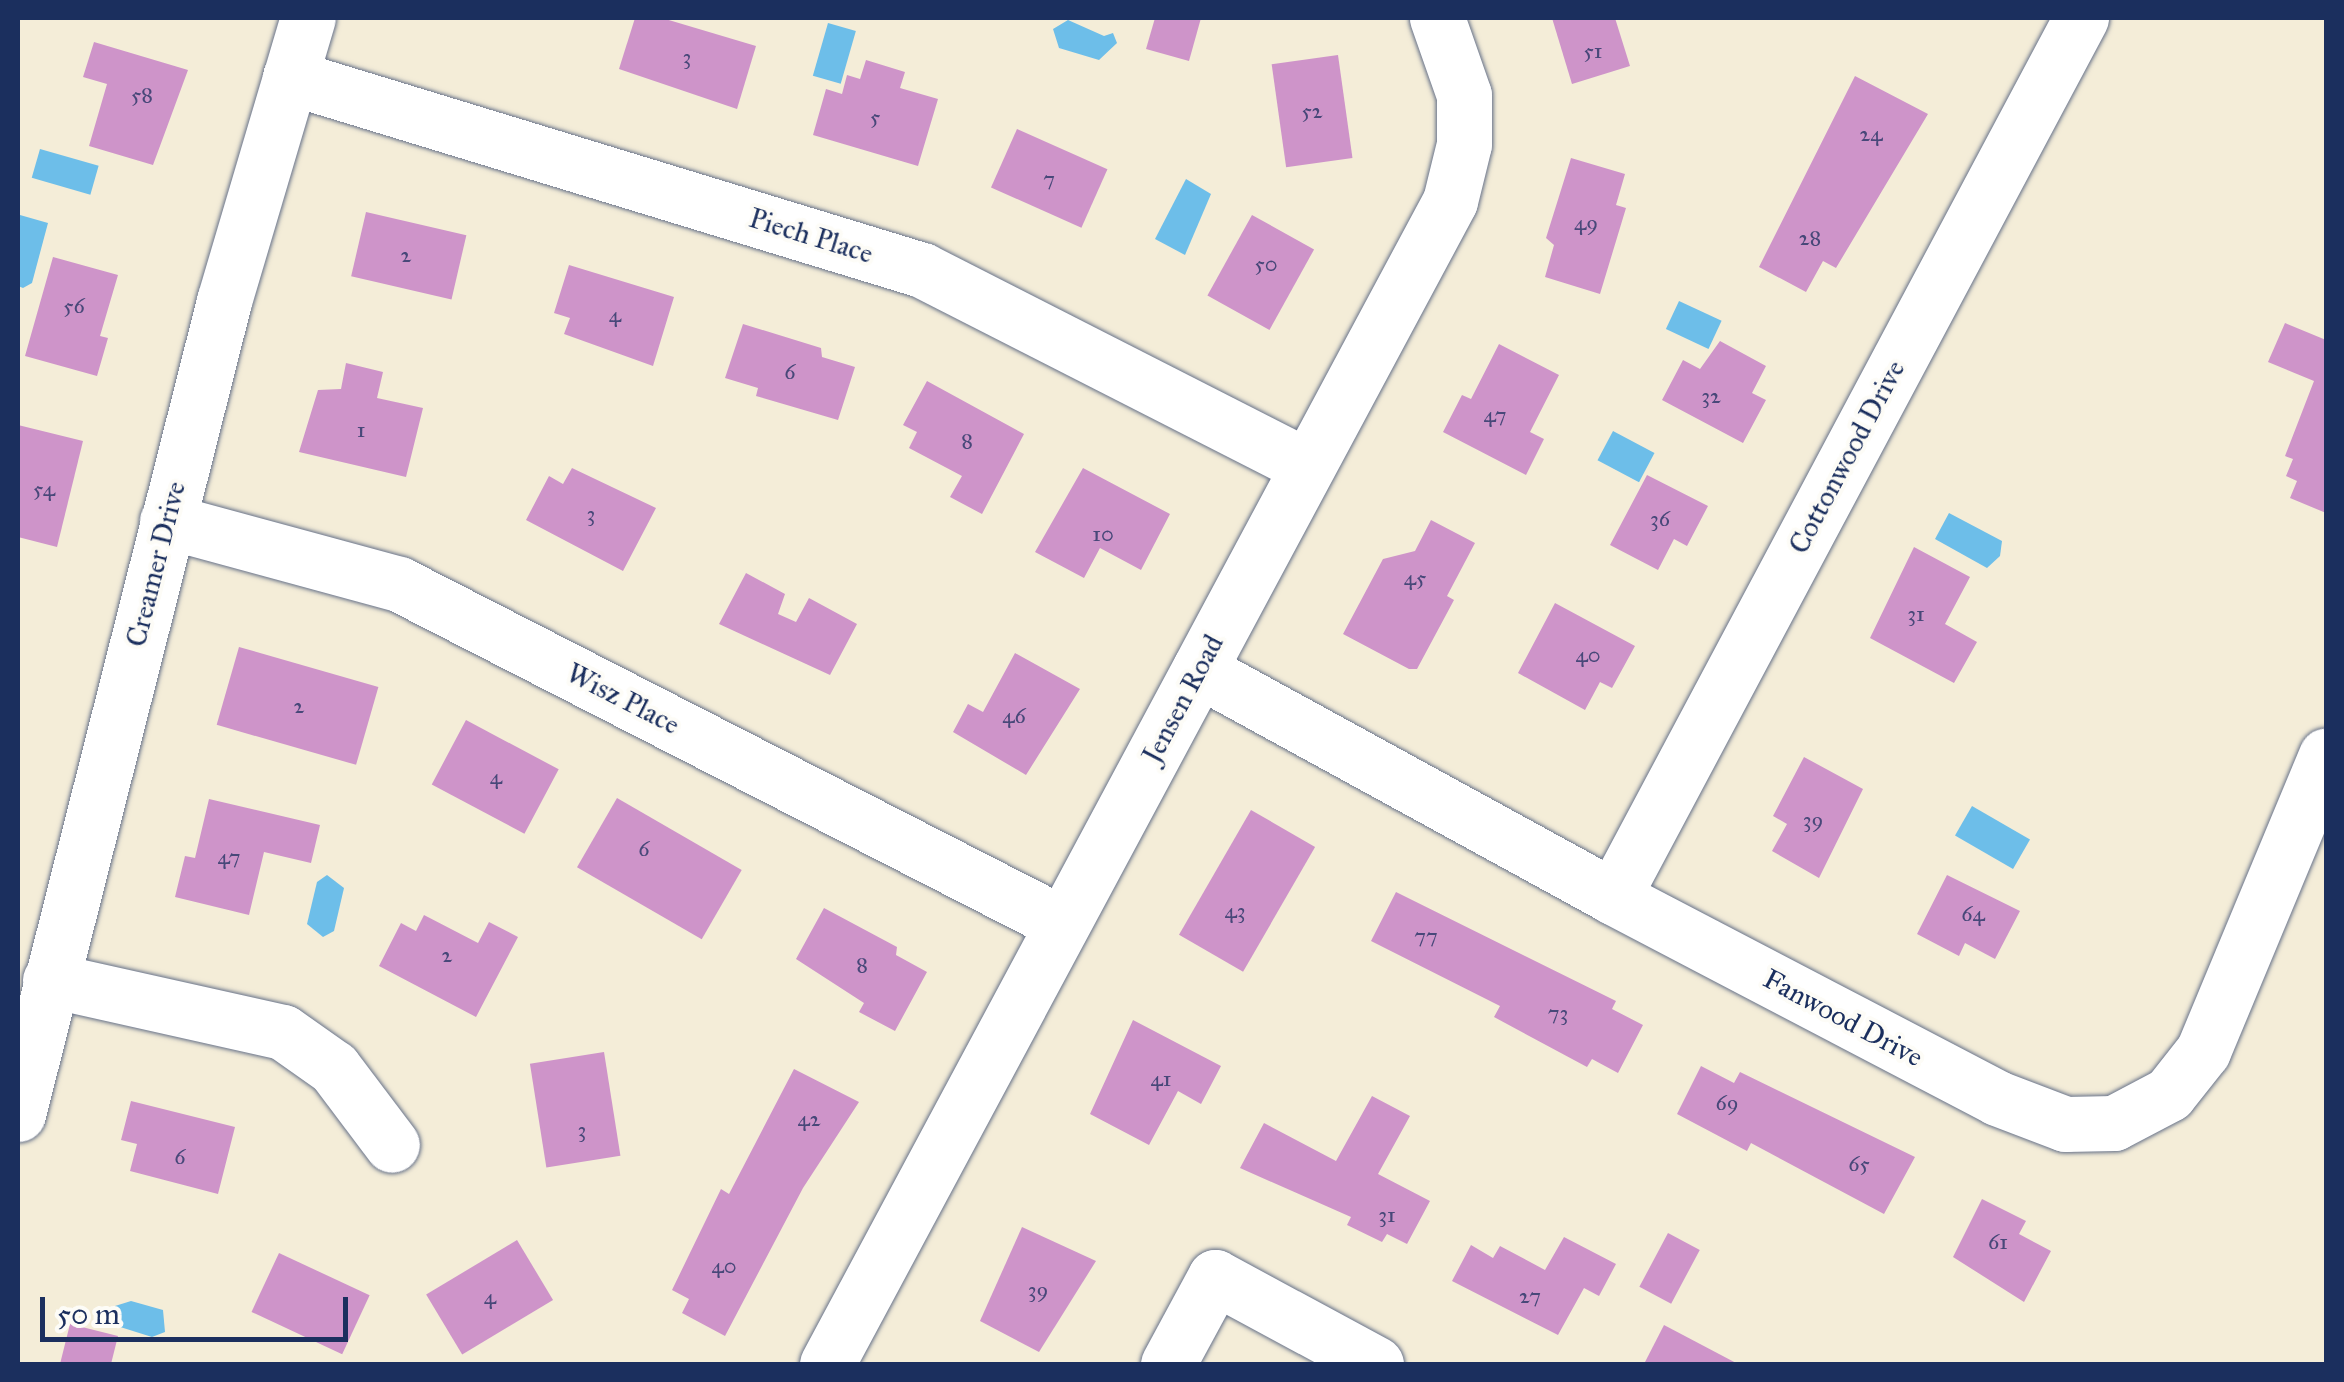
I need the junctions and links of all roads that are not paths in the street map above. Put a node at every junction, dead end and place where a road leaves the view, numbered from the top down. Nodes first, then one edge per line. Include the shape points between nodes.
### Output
1 (308, 18) edge
2 (1438, 18) edge
3 (2081, 18) edge
4 (290, 77) junction
5 (1304, 465) junction
6 (167, 521) junction
7 (1199, 670) junction
8 (2326, 756) edge
9 (1614, 898) junction
10 (1061, 923) junction
11 (50, 980) junction
12 (18, 1114) edge
13 (392, 1145) dead end
14 (827, 1364) edge
15 (1168, 1364) edge
16 (1376, 1364) edge

1 - 4 street, Creamer Drive
2 - 5 street, Jensen Road via 1464,95 1464,144 1450,201
3 - 9 street, Cottonwood Drive
4 - 5 street, Piech Place via 922,270
4 - 6 street, Creamer Drive
5 - 7 street, Jensen Road
6 - 10 street, Wisz Place via 399,584
6 - 11 street, Creamer Drive
7 - 9 street, Fanwood Drive
7 - 10 street, Jensen Road
8 - 9 street, Fanwood Drive via 2203,1051 2169,1094 2114,1123 2065,1124 1996,1098
10 - 14 street, Jensen Road
11 - 12 street, Creamer Drive
11 - 13 street via 283,1032 334,1068
15 - 16 street via 1215,1277

